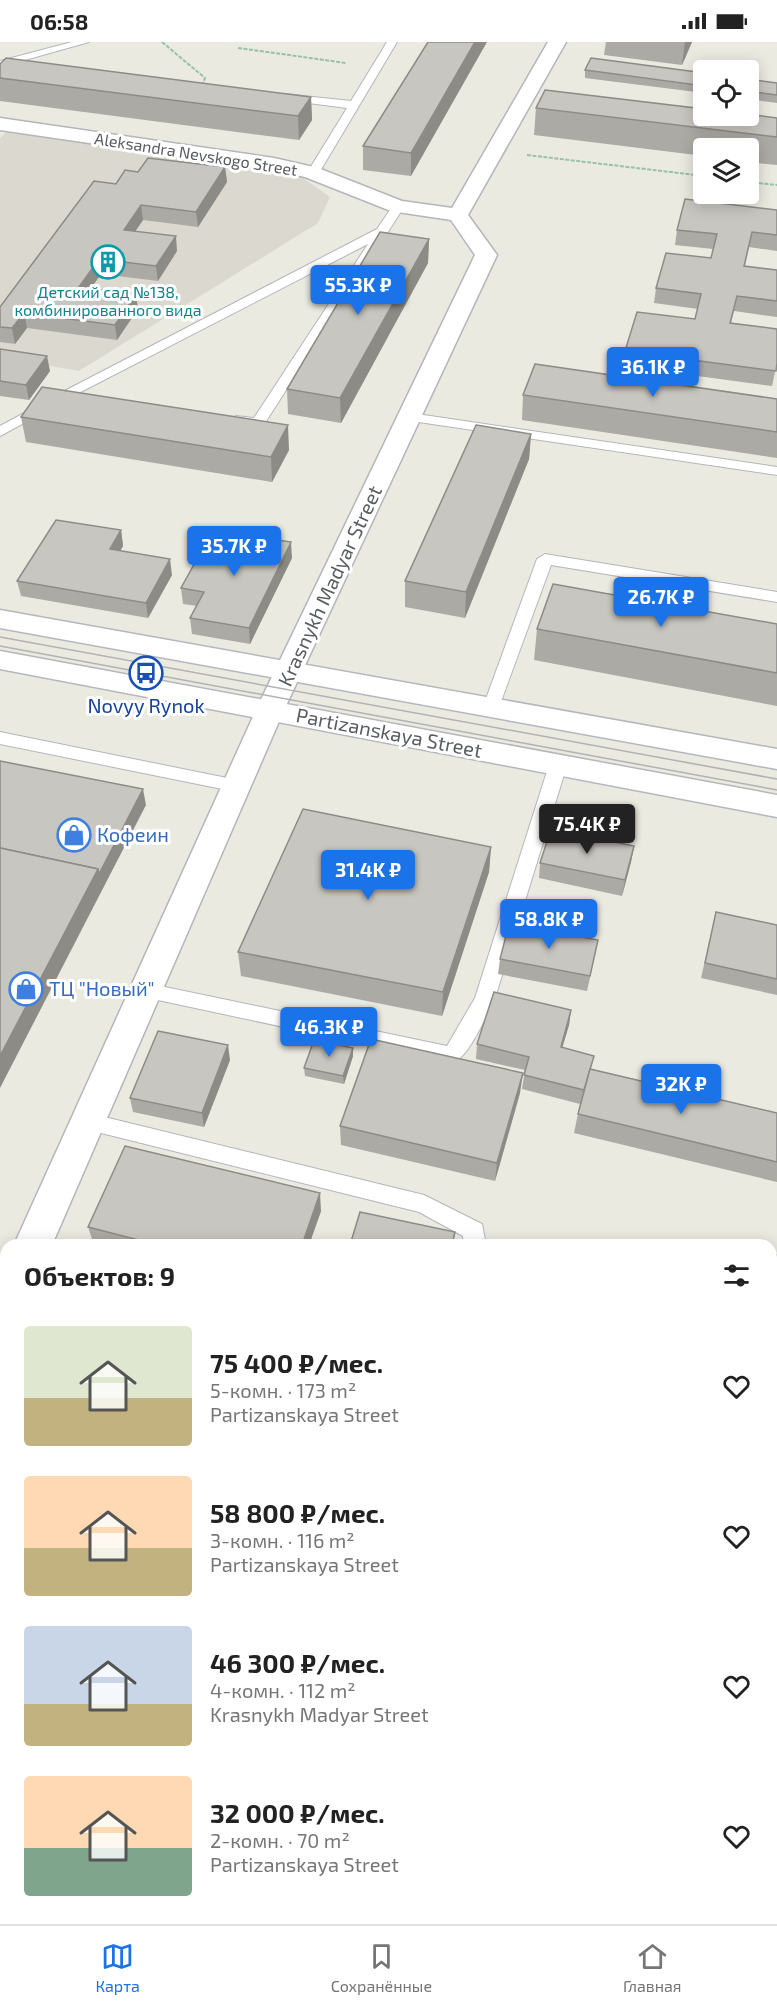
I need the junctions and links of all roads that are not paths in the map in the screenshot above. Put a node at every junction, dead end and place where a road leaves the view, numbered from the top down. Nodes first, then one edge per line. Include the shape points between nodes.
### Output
1 (84, 42) edge
2 (392, 42) edge
3 (557, 42) edge
4 (1, 63) edge
5 (39, 68) edge
6 (271, 95) edge
7 (352, 105) junction
8 (2, 127) edge
9 (313, 173) junction
10 (398, 207) junction
11 (458, 215) junction
12 (381, 232) junction
13 (56, 399) junction
14 (78, 402) edge
15 (410, 417) junction
16 (225, 419) edge
17 (0, 432) edge
18 (777, 471) edge
19 (777, 597) edge
20 (0, 618) edge
21 (0, 660) edge
22 (288, 671) junction
23 (491, 707) junction
24 (270, 710) junction
25 (0, 738) edge
26 (777, 759) edge
27 (558, 765) junction
28 (237, 786) junction
29 (777, 806) edge
30 (146, 991) junction
31 (88, 1122) junction
32 (36, 1239) edge
33 (475, 1239) edge

1 - 4 lane
2 - 7 lane
3 - 11 street via 530,99 494,151
4 - 5 lane
6 - 7 lane
7 - 9 lane
8 - 9 street, Aleksandra Nevskogo Street via 274,164
9 - 10 street, Aleksandra Nevskogo Street
10 - 11 street, Aleksandra Nevskogo Street
10 - 12 lane
11 - 15 street, Krasnykh Madyar Street via 486,255
12 - 13 lane
12 - 16 lane via 258,423
13 - 14 lane
13 - 17 lane
15 - 18 lane
15 - 22 street, Krasnykh Madyar Street
19 - 23 lane via 545,559
20 - 22 street
21 - 24 street, Partizanskaya Street
22 - 23 street
22 - 24 street, Krasnykh Madyar Street
23 - 26 street
24 - 27 street, Partizanskaya Street
24 - 28 street, Krasnykh Madyar Street
25 - 28 lane
27 - 29 street, Partizanskaya Street
27 - 30 lane via 485,998 452,1055
28 - 30 street, Krasnykh Madyar Street
30 - 31 street, Krasnykh Madyar Street
31 - 32 street, Krasnykh Madyar Street
31 - 33 lane via 424,1204 474,1231

